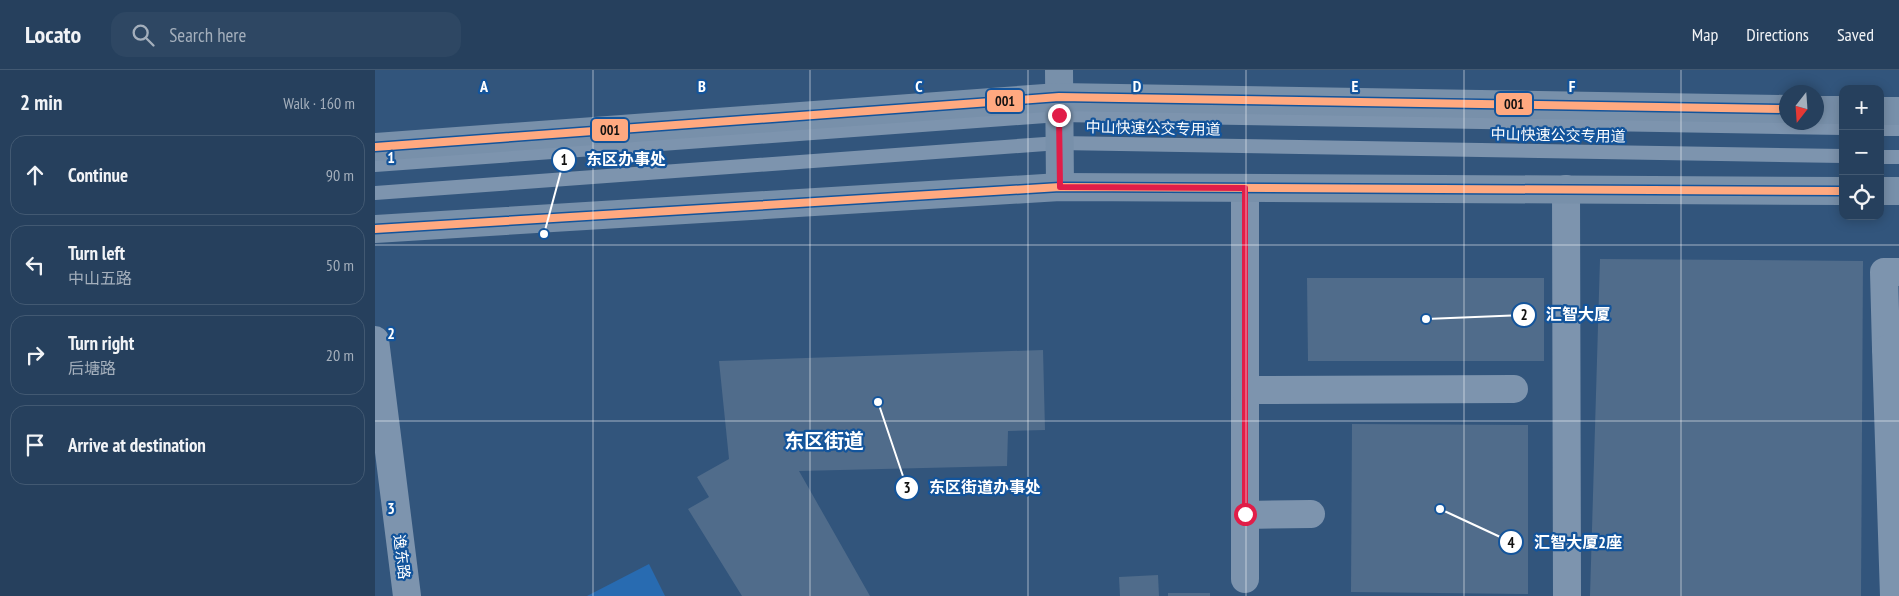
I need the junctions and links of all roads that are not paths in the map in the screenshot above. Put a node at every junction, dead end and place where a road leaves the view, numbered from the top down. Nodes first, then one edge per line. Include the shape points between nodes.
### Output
1 (1059, 70) edge
2 (1059, 106) junction
3 (1779, 109) edge
4 (1824, 110) edge
5 (1839, 110) edge
6 (1884, 111) edge
7 (1899, 111) edge
8 (1839, 128) edge
9 (1884, 129) edge
10 (1899, 129) edge
11 (1059, 143) junction
12 (375, 147) edge
13 (1839, 156) edge
14 (1884, 156) edge
15 (1899, 157) edge
16 (375, 165) edge
17 (1060, 187) junction
18 (1245, 188) junction
19 (1566, 189) junction
20 (1839, 191) edge
21 (1884, 191) edge
22 (1899, 192) edge
23 (375, 193) edge
24 (375, 229) edge
25 (1899, 272) edge
26 (375, 340) edge
27 (1893, 349) edge
28 (377, 389) edge
29 (1514, 389) dead end
30 (1245, 390) junction
31 (1245, 514) junction
32 (1311, 514) dead end
33 (1245, 579) dead end
34 (407, 596) edge
35 (1567, 596) edge
36 (1894, 596) edge

1 - 2 main road
2 - 3 main road
2 - 8 lane, 中山快速公交专用道
2 - 11 main road
2 - 12 main road
2 - 16 lane, 中山快速公交专用道
4 - 5 main road
6 - 7 main road
9 - 10 lane
11 - 13 lane, 中山快速公交专用道
11 - 17 main road
11 - 23 lane, 中山快速公交专用道
14 - 15 lane
17 - 18 main road
17 - 24 main road
18 - 19 main road
18 - 30 street
19 - 20 main road
19 - 35 street
21 - 22 main road
25 - 27 street via 1884,272
26 - 28 street, 逸东路
27 - 36 street
28 - 34 street, 逸东路
29 - 30 street
30 - 31 street
31 - 32 street
31 - 33 street

